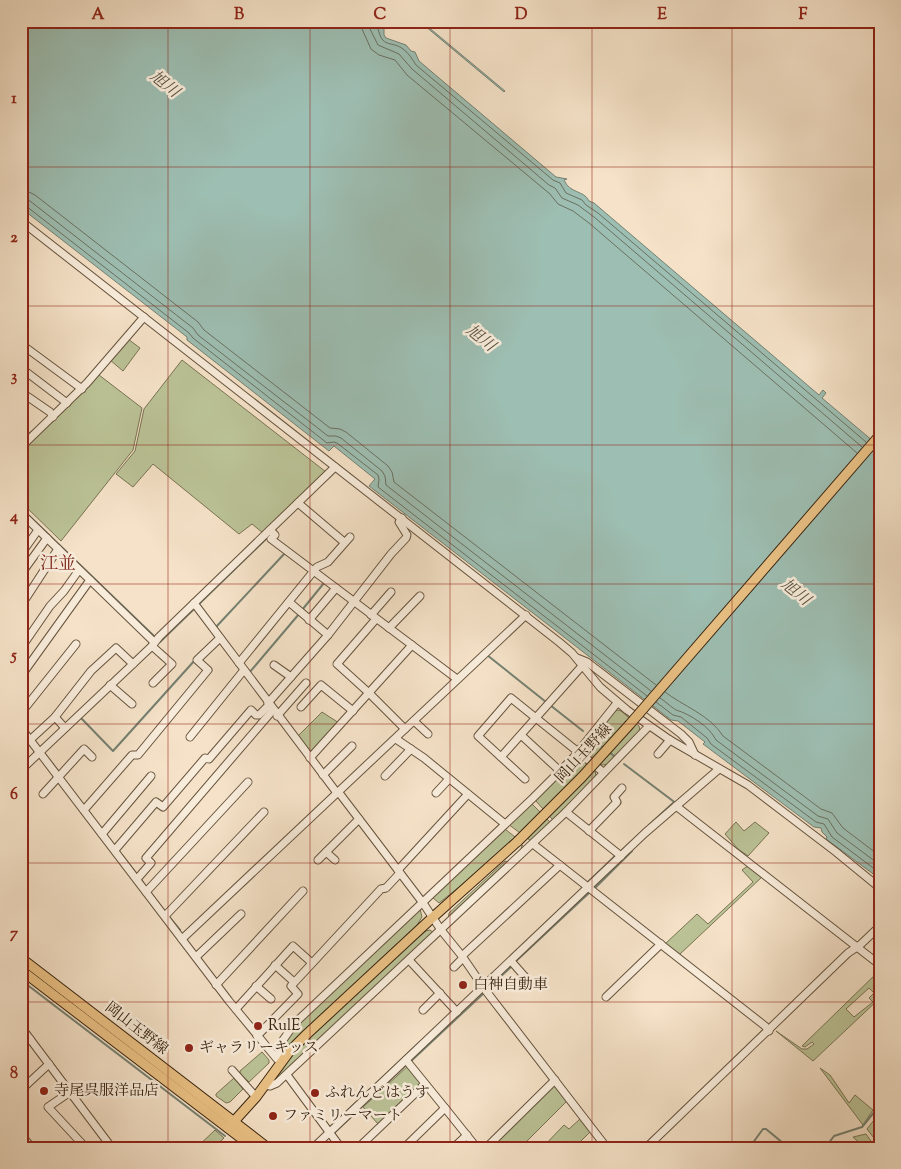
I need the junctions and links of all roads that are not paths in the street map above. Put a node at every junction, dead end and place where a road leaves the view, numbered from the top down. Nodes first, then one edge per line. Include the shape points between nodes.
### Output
1 (21, 221) edge
2 (144, 317) junction
3 (21, 344) edge
4 (21, 368) edge
5 (82, 389) junction
6 (21, 392) edge
7 (66, 402) junction
8 (52, 415) junction
9 (880, 435) edge
10 (21, 447) edge
11 (335, 467) junction
12 (298, 503) junction
13 (21, 513) edge
14 (402, 518) junction
15 (38, 530) junction
16 (272, 535) junction
17 (47, 538) junction
18 (58, 549) junction
19 (21, 554) edge
20 (315, 569) junction
21 (79, 570) junction
22 (21, 574) edge
23 (90, 580) junction
24 (336, 588) junction
25 (391, 592) dead end
26 (420, 596) dead end
27 (26, 598) dead end
28 (355, 600) junction
29 (289, 602) junction
30 (196, 606) junction
31 (374, 614) junction
32 (526, 615) junction
33 (309, 620) junction
34 (391, 626) junction
35 (328, 635) junction
36 (220, 638) junction
37 (155, 642) junction
38 (76, 644) dead end
39 (412, 646) junction
40 (21, 648) edge
41 (575, 657) junction
42 (131, 663) junction
43 (274, 665) dead end
44 (582, 666) junction
45 (241, 667) junction
46 (21, 676) edge
47 (291, 677) junction
48 (456, 679) junction
49 (153, 683) dead end
50 (306, 683) dead end
51 (110, 685) junction
52 (369, 693) junction
53 (617, 703) junction
54 (132, 704) dead end
55 (301, 707) dead end
56 (273, 708) junction
57 (352, 711) junction
58 (21, 713) edge
59 (54, 717) junction
60 (536, 718) junction
61 (414, 721) junction
62 (649, 726) junction
63 (64, 727) junction
64 (21, 728) edge
65 (404, 728) junction
66 (428, 734) dead end
67 (521, 735) junction
68 (190, 737) dead end
69 (32, 739) junction
70 (396, 739) junction
71 (670, 740) junction
72 (352, 746) dead end
73 (411, 749) junction
74 (578, 751) junction
75 (40, 752) junction
76 (658, 754) dead end
77 (696, 755) junction
78 (92, 757) dead end
79 (311, 757) junction
80 (501, 757) junction
81 (719, 769) junction
82 (21, 770) edge
83 (560, 771) junction
84 (603, 772) junction
85 (324, 774) junction
86 (60, 775) junction
87 (151, 776) dead end
88 (385, 776) dead end
89 (449, 779) junction
90 (525, 779) dead end
91 (248, 782) dead end
92 (622, 788) dead end
93 (337, 793) junction
94 (43, 794) dead end
95 (436, 794) dead end
96 (468, 794) junction
97 (677, 805) junction
98 (85, 809) junction
99 (264, 812) dead end
100 (566, 812) junction
101 (359, 819) junction
102 (505, 824) junction
103 (589, 831) junction
104 (103, 832) junction
105 (533, 844) junction
106 (116, 849) junction
107 (326, 852) junction
108 (619, 855) junction
109 (318, 860) dead end
110 (335, 860) dead end
111 (560, 865) junction
112 (399, 872) junction
113 (137, 879) junction
114 (589, 888) junction
115 (880, 888) edge
116 (146, 892) junction
117 (303, 892) dead end
118 (423, 903) junction
119 (241, 914) dead end
120 (165, 916) junction
121 (432, 918) junction
122 (880, 926) edge
123 (441, 930) junction
124 (182, 939) junction
125 (661, 944) junction
126 (857, 946) junction
127 (198, 956) junction
128 (463, 957) junction
129 (21, 958) edge
130 (409, 960) junction
131 (312, 963) junction
132 (513, 963) junction
133 (275, 965) junction
134 (880, 965) edge
135 (454, 968) dead end
136 (21, 970) edge
137 (526, 978) dead end
138 (218, 982) junction
139 (294, 982) junction
140 (256, 986) junction
141 (485, 989) junction
142 (440, 993) junction
143 (606, 998) dead end
144 (272, 999) dead end
145 (236, 1009) junction
146 (423, 1010) dead end
147 (456, 1010) junction
148 (21, 1028) edge
149 (768, 1030) junction
150 (257, 1036) junction
151 (30, 1038) junction
152 (281, 1044) junction
153 (21, 1046) edge
154 (268, 1047) junction
155 (278, 1061) junction
156 (408, 1062) junction
157 (49, 1064) junction
158 (232, 1070) dead end
159 (287, 1075) junction
160 (556, 1080) junction
161 (425, 1084) junction
162 (265, 1086) junction
163 (21, 1090) edge
164 (70, 1092) junction
165 (256, 1096) junction
166 (445, 1108) junction
167 (231, 1125) junction
168 (330, 1131) junction
169 (21, 1135) edge
170 (467, 1135) junction
171 (32, 1148) edge
172 (86, 1148) edge
173 (112, 1148) edge
174 (254, 1148) edge
175 (268, 1148) edge
176 (313, 1148) edge
177 (341, 1148) edge
178 (358, 1148) edge
179 (404, 1148) edge
180 (453, 1148) edge
181 (477, 1148) edge
182 (486, 1148) edge
183 (607, 1148) edge
184 (646, 1148) edge

1 - 2 street
2 - 5 street
2 - 11 street
3 - 5 street
4 - 7 street
5 - 7 street
6 - 8 street
7 - 8 street
8 - 10 street
9 - 121 main road, 岡山玉野線, bridge via 582,777 518,841
11 - 12 street
11 - 14 street
12 - 16 street
12 - 20 street via 347,539 328,562
13 - 15 street
14 - 28 street via 399,522 406,538
14 - 32 street
15 - 17 street
15 - 19 street
16 - 20 street
16 - 30 street
17 - 18 street
17 - 22 street
18 - 21 street
18 - 27 street
20 - 24 street
20 - 29 street
21 - 23 street
21 - 40 street
23 - 37 street
23 - 46 street
24 - 28 street
24 - 33 street
25 - 31 street
26 - 34 street
28 - 31 street
28 - 35 street
29 - 33 street
29 - 45 street
30 - 36 street
30 - 37 street
31 - 34 street
31 - 52 street via 336,664
32 - 41 street
32 - 48 street
33 - 35 street
34 - 39 street
35 - 47 street
36 - 45 street
36 - 98 street via 197,660 208,670 138,755 132,755
37 - 42 street
37 - 49 street via 172,664
38 - 58 street
39 - 48 street
39 - 52 street
41 - 44 street
41 - 77 street via 587,662 681,734
42 - 51 street
42 - 59 street via 116,648 91,671
43 - 47 street
44 - 53 street
44 - 60 street
45 - 56 street
45 - 68 street
47 - 56 street
48 - 61 street
50 - 56 street
51 - 54 street
51 - 63 street
52 - 57 street
52 - 65 street
53 - 62 street
53 - 74 street
55 - 57 street via 321,685
56 - 79 street
56 - 106 street via 259,715 251,710 163,807 156,802
56 - 113 street via 146,858 151,863
57 - 79 street
59 - 63 street
59 - 69 street
60 - 67 street
60 - 74 street
60 - 80 street via 511,698 478,736
61 - 65 street
61 - 66 street
62 - 71 street
62 - 84 street
63 - 75 street
64 - 69 street
65 - 70 street
67 - 80 street
67 - 83 street
69 - 75 street
70 - 73 street
70 - 93 street
71 - 76 street
71 - 77 street
72 - 85 street
73 - 88 street
73 - 89 street
74 - 83 street
74 - 84 street
75 - 82 street
75 - 86 street
77 - 81 street
78 - 86 street via 84,749
79 - 85 street
80 - 90 street
81 - 97 street
81 - 115 street via 748,785
83 - 102 street
84 - 100 street
85 - 93 street
86 - 94 street
86 - 98 street
87 - 104 street
89 - 95 street
89 - 96 street
91 - 116 street
92 - 103 street via 614,796 616,802
93 - 101 street
93 - 124 street
96 - 102 street
96 - 112 street
97 - 108 street
97 - 126 street
98 - 104 street
99 - 120 street
100 - 103 street
100 - 105 street
101 - 107 street
101 - 112 street
102 - 118 street
103 - 108 street
104 - 106 street
105 - 111 street
105 - 123 street
106 - 113 street
107 - 109 street
107 - 110 street
108 - 114 street
111 - 114 street
111 - 128 street
112 - 118 street
112 - 131 street
113 - 116 street
114 - 125 street
114 - 132 street
116 - 120 street
117 - 138 street
118 - 121 street
118 - 152 street via 295,1023
119 - 127 street
120 - 124 street
121 - 123 street
121 - 155 main road, 岡山玉野線
122 - 126 street
123 - 128 street
123 - 130 street
124 - 127 street
125 - 143 street
125 - 149 street
126 - 134 street
126 - 149 street
127 - 138 street
128 - 135 street
128 - 141 street
129 - 167 main road, 岡山玉野線
130 - 142 street
130 - 159 street
131 - 133 street via 293,946
131 - 139 street
132 - 137 street
132 - 141 street
133 - 139 street
133 - 140 street
136 - 167 main road, 岡山玉野線
138 - 145 street
139 - 150 street via 291,986 298,994
140 - 144 street
140 - 145 street
141 - 147 street
141 - 160 street
142 - 146 street
142 - 147 street
145 - 150 street
147 - 156 street
148 - 151 street
149 - 184 street
150 - 154 street
151 - 153 street
151 - 157 street
152 - 154 street
152 - 155 street
154 - 155 street
155 - 162 main road, 岡山玉野線
156 - 161 street
156 - 168 street
157 - 163 street
157 - 164 street
158 - 165 street
159 - 162 street via 275,1085
159 - 168 street
160 - 182 street
160 - 183 street
161 - 166 street
161 - 178 street
162 - 165 main road, 岡山玉野線
164 - 172 street via 48,1108
164 - 173 street
165 - 167 main road, 岡山玉野線
166 - 170 street
166 - 179 street
167 - 174 main road, 岡山玉野線
167 - 175 main road, 岡山玉野線
168 - 176 street
168 - 177 street
169 - 171 street
170 - 180 street
170 - 181 street

